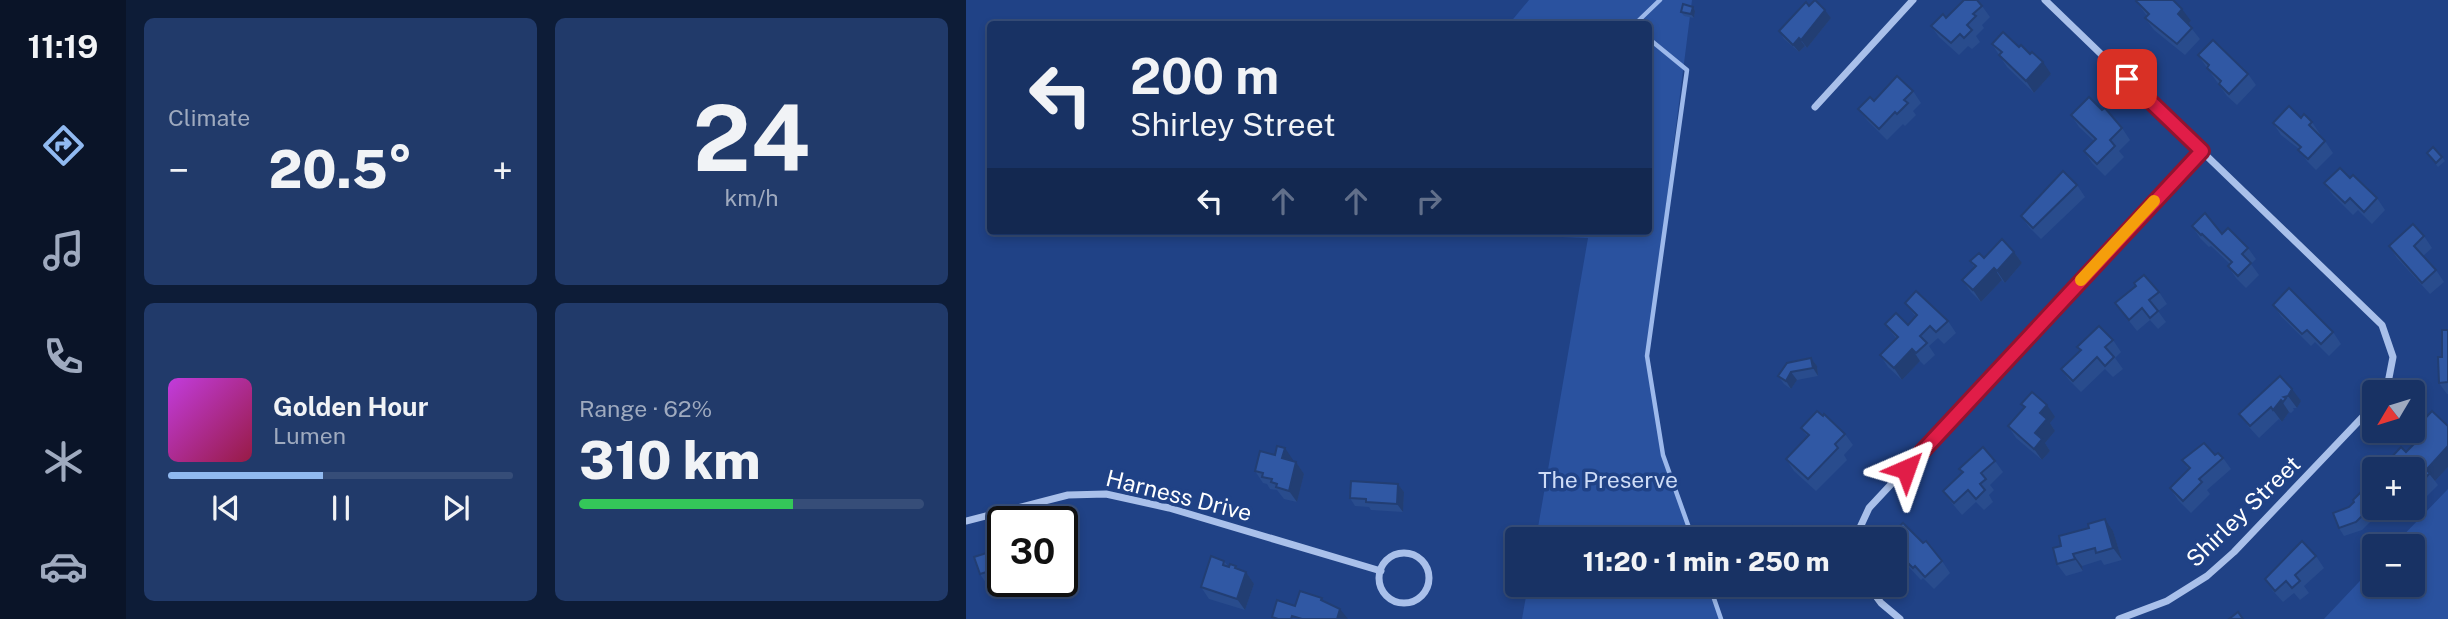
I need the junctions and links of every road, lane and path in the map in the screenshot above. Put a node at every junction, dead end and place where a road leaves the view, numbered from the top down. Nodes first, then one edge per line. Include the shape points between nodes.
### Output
1 (1913, 0) edge
2 (2045, 0) edge
3 (1815, 107) dead end
4 (2202, 151) junction
5 (2389, 380) edge
6 (2362, 418) edge
7 (966, 521) edge
8 (1862, 527) edge
9 (1381, 571) junction
10 (1877, 597) edge
11 (1900, 619) edge
12 (2119, 619) edge

1 - 3 street
2 - 4 street
4 - 5 street via 2382,325 2393,357
4 - 8 street via 1869,509
6 - 12 street, Shirley Street via 2207,576 2167,601
7 - 9 street, Harness Drive via 1068,495 1106,495 1169,508
9 - 9 street via 1385,594 1400,603 1416,600 1427,588 1428,572 1413,555 1390,558
10 - 11 street

